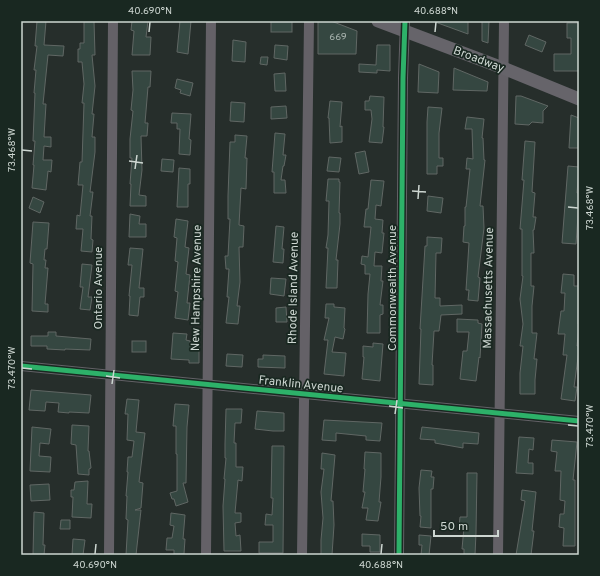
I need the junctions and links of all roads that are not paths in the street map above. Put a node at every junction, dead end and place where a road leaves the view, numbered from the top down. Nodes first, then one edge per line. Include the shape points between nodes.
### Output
1 (113, 21) edge
2 (212, 21) edge
3 (309, 21) edge
4 (378, 21) edge
5 (504, 21) edge
6 (405, 26) edge
7 (503, 68) junction
8 (579, 99) edge
9 (21, 366) edge
10 (110, 375) junction
11 (208, 384) junction
12 (304, 394) junction
13 (401, 404) junction
14 (500, 413) junction
15 (579, 421) edge
16 (109, 555) edge
17 (206, 555) edge
18 (302, 555) edge
19 (399, 555) edge
20 (498, 555) edge

1 - 10 street, Ontario Avenue
2 - 11 street, New Hampshire Avenue
3 - 12 street, Rhode Island Avenue
4 - 6 main road, Broadway
5 - 7 street, Massachusetts Avenue
6 - 7 main road, Broadway
6 - 13 street, Commonwealth Avenue
7 - 8 main road, Broadway
7 - 14 street, Massachusetts Avenue
9 - 10 street, Franklin Avenue
10 - 11 street, Franklin Avenue
10 - 16 street, Ontario Avenue
11 - 12 street, Franklin Avenue
11 - 17 street, New Hampshire Avenue
12 - 13 street, Franklin Avenue
12 - 18 street, Rhode Island Avenue
13 - 14 street, Franklin Avenue
13 - 19 street, Commonwealth Avenue
14 - 15 street, Franklin Avenue
14 - 20 street, Massachusetts Avenue

